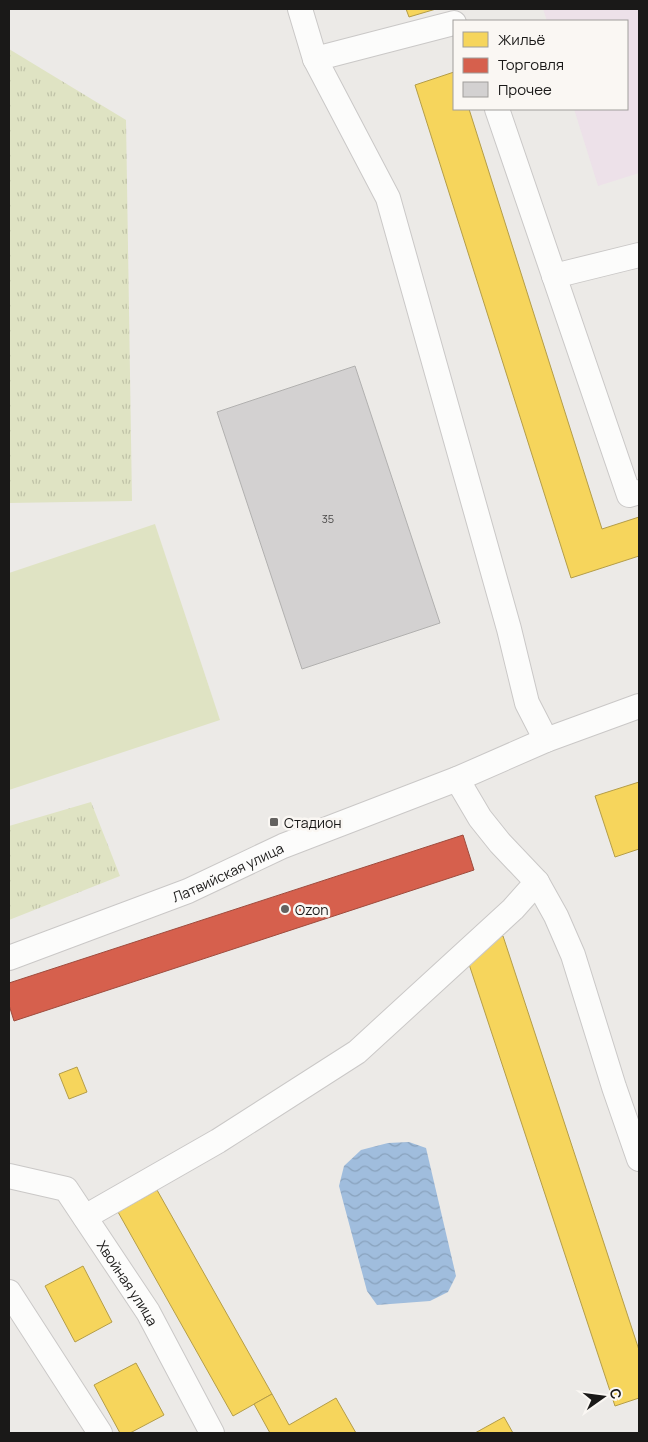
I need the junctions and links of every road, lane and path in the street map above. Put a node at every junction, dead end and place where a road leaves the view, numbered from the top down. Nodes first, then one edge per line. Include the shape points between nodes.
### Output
1 (300, 9) edge
2 (453, 23) edge
3 (315, 59) junction
4 (497, 110) edge
5 (639, 255) edge
6 (554, 276) junction
7 (639, 492) edge
8 (639, 706) edge
9 (546, 740) junction
10 (457, 779) junction
11 (537, 882) junction
12 (9, 958) edge
13 (639, 1160) edge
14 (9, 1176) edge
15 (85, 1217) junction
16 (9, 1292) edge
17 (100, 1433) edge
18 (212, 1433) edge

1 - 3 street
2 - 3 street
3 - 9 street via 388,198 527,703
4 - 6 street
5 - 6 street
6 - 7 street via 629,495
8 - 9 street, Латвийская улица
9 - 10 street, Латвийская улица
10 - 11 street via 480,818
10 - 12 street, Латвийская улица via 283,846 188,891
11 - 13 street via 573,955
11 - 15 street via 513,909 357,1052 218,1141
14 - 15 street, Хвойная улица via 66,1189
15 - 18 street, Хвойная улица via 148,1312
16 - 17 street

